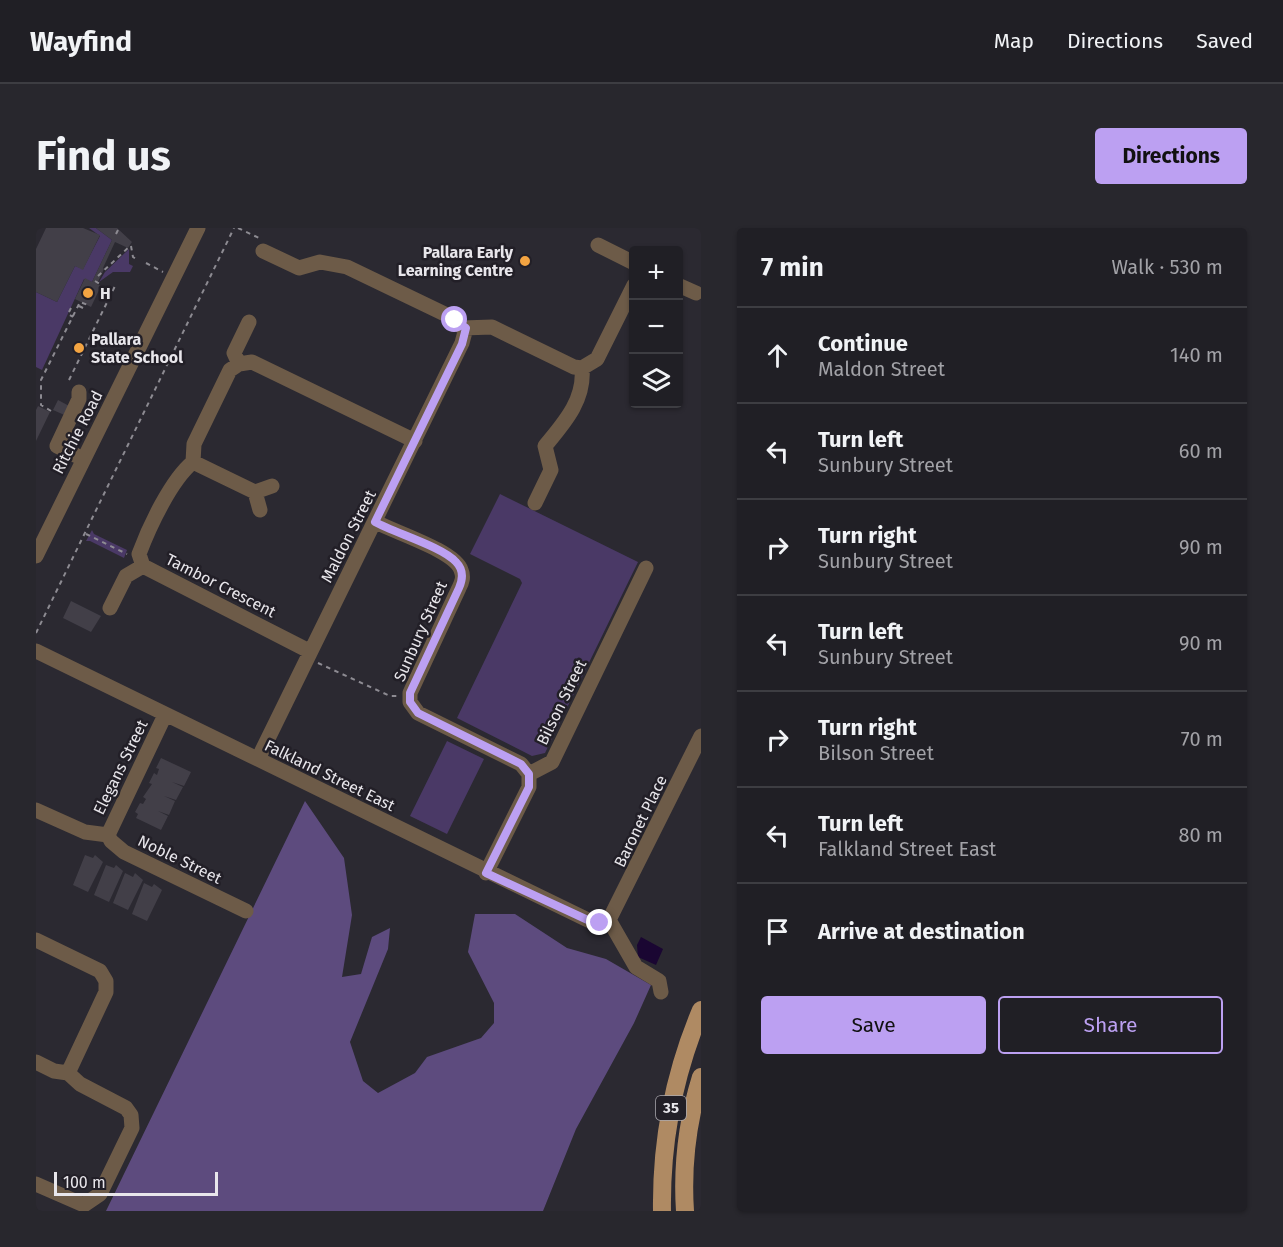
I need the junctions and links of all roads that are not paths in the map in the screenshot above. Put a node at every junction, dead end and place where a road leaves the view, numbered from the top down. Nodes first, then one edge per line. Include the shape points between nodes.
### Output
1 (198, 228) edge
2 (598, 245) dead end
3 (263, 251) road end
4 (629, 261) edge
5 (683, 287) edge
6 (629, 293) edge
7 (696, 293) dead end
8 (249, 322) dead end
9 (466, 328) junction
10 (239, 364) junction
11 (582, 368) junction
12 (79, 392) dead end
13 (415, 441) junction
14 (83, 459) junction
15 (193, 462) junction
16 (272, 486) dead end
17 (255, 492) junction
18 (535, 503) dead end
19 (260, 510) dead end
20 (375, 522) junction
21 (41, 531) edge
22 (36, 556) edge
23 (143, 566) junction
24 (646, 568) dead end
25 (110, 608) dead end
26 (36, 651) edge
27 (311, 656) junction
28 (165, 715) junction
29 (701, 736) edge
30 (258, 759) junction
31 (529, 774) junction
32 (36, 810) edge
33 (108, 835) junction
34 (486, 873) junction
35 (246, 911) dead end
36 (609, 920) junction
37 (36, 939) edge
38 (661, 992) dead end
39 (701, 1010) edge
40 (36, 1062) edge
41 (68, 1073) junction
42 (701, 1077) edge
43 (36, 1184) edge
44 (85, 1208) edge
45 (662, 1211) edge
46 (685, 1211) edge

1 - 14 street, Ritchie Road
2 - 4 street
3 - 9 street via 299,268 320,262 355,270
5 - 7 street
6 - 11 street via 597,359
8 - 10 street via 234,352
9 - 11 street via 492,327
9 - 13 street, Maldon Street
10 - 13 street via 252,362
10 - 15 street, Tambor Crescent via 230,370 194,444
11 - 18 street via 582,389 568,418 545,446 551,470
12 - 14 street via 57,446
13 - 20 street, Maldon Street
14 - 21 street, Ritchie Road
15 - 17 street
15 - 23 street, Tambor Crescent via 182,471 144,539 139,554
16 - 17 street
17 - 19 street
20 - 27 street, Maldon Street
20 - 31 street, Sunbury Street via 449,556 461,569 463,578 410,693 410,702 418,713 521,764
21 - 22 street, Ritchie Road
23 - 25 street via 126,576
23 - 27 street, Tambor Crescent
24 - 31 street, Bilson Street via 552,762
26 - 28 street, Falkland Street East
27 - 30 street, Maldon Street
28 - 30 street, Falkland Street East
28 - 33 street, Elegans Street
29 - 36 street, Baronet Place
30 - 34 street, Falkland Street East
31 - 34 street via 529,787
32 - 33 street via 85,832
33 - 35 street, Noble Street via 124,852
34 - 36 street, Falkland Street East via 592,922
36 - 38 street via 636,967 658,981
37 - 41 street via 100,971 106,981 106,992
39 - 45 main road, 35 via 671,1105
40 - 41 street
41 - 44 street via 80,1084 126,1108 131,1115 132,1128 100,1194
42 - 46 main road, 35 via 686,1155
43 - 44 street

